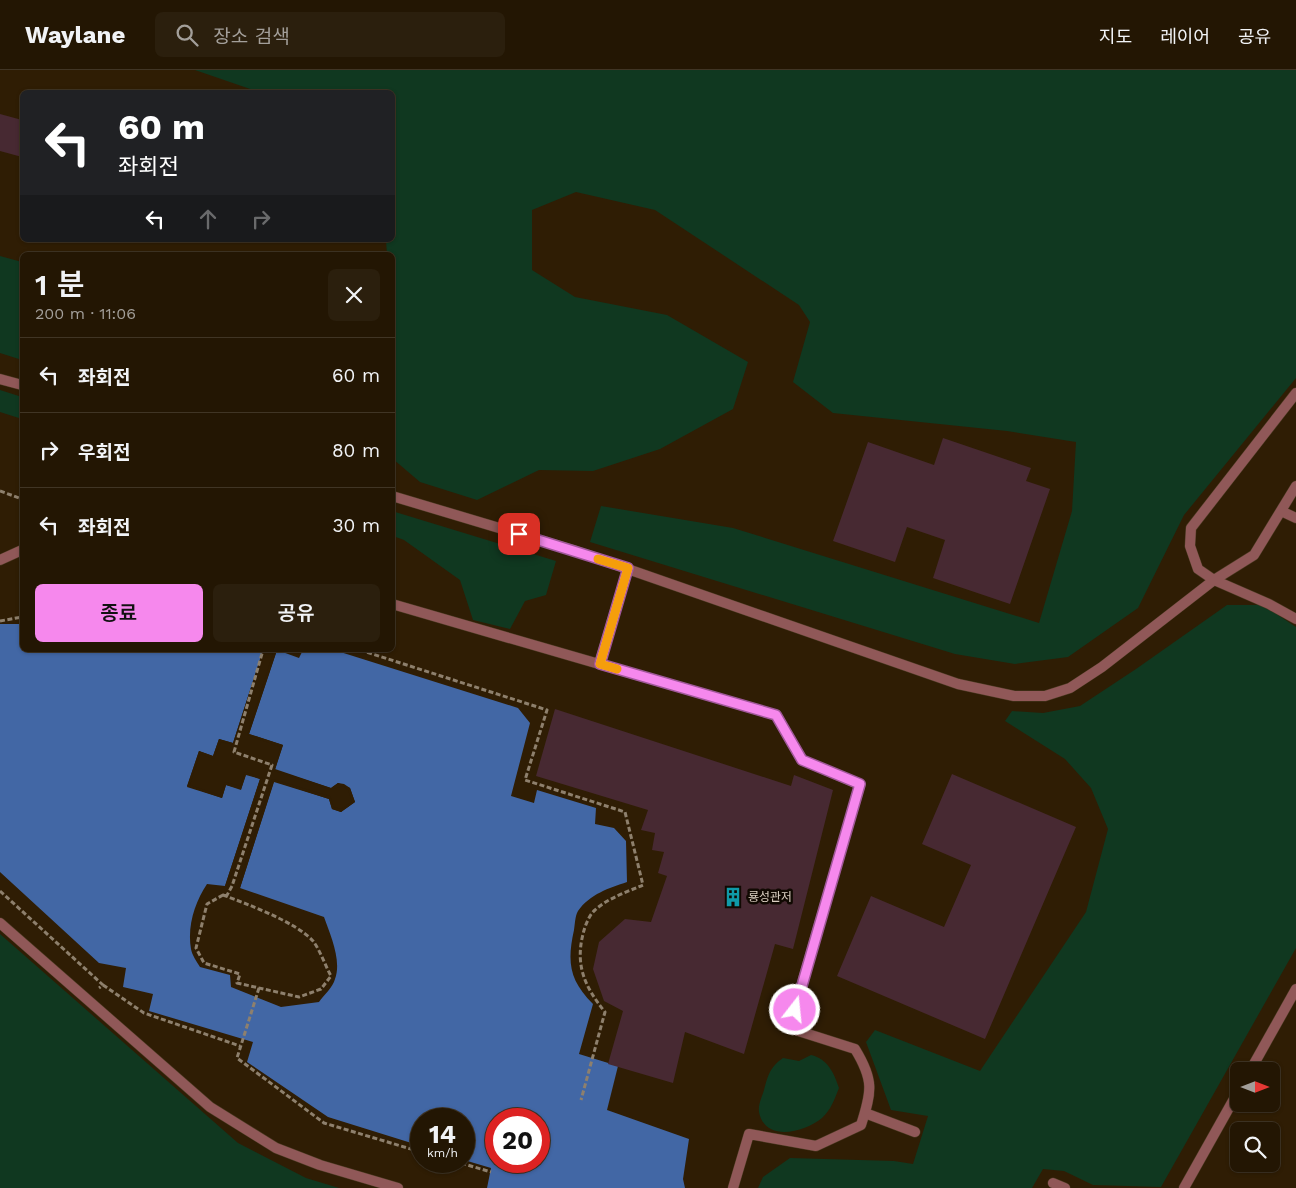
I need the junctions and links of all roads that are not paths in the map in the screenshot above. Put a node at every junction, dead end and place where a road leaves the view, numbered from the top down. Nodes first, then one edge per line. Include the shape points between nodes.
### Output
1 (0, 379) edge
2 (20, 384) edge
3 (1296, 393) edge
4 (1296, 486) edge
5 (395, 497) edge
6 (1281, 511) junction
7 (1296, 518) edge
8 (20, 551) edge
9 (0, 560) edge
10 (628, 568) junction
11 (1214, 580) junction
12 (395, 605) edge
13 (1296, 619) edge
14 (600, 664) junction
15 (0, 922) edge
16 (1296, 989) edge
17 (1255, 1062) edge
18 (1230, 1106) edge
19 (865, 1113) junction
20 (915, 1132) dead end
21 (1053, 1184) dead end
22 (398, 1188) edge
23 (733, 1188) edge
24 (1065, 1188) edge
25 (1184, 1188) edge

1 - 2 lane
3 - 11 lane via 1191,528 1190,546 1198,569
4 - 6 lane
5 - 10 lane
6 - 7 lane
6 - 11 lane via 1254,556
8 - 9 lane
10 - 11 lane via 958,684 1014,696 1044,696 1070,688
10 - 14 lane
11 - 13 lane
12 - 14 lane
14 - 19 lane via 776,715 802,760 860,784 789,1028 855,1049 865,1066 871,1094
15 - 22 lane via 210,1107 276,1148
16 - 17 lane
18 - 25 lane
19 - 20 lane
19 - 23 lane via 861,1125 816,1146 749,1134
21 - 24 lane

